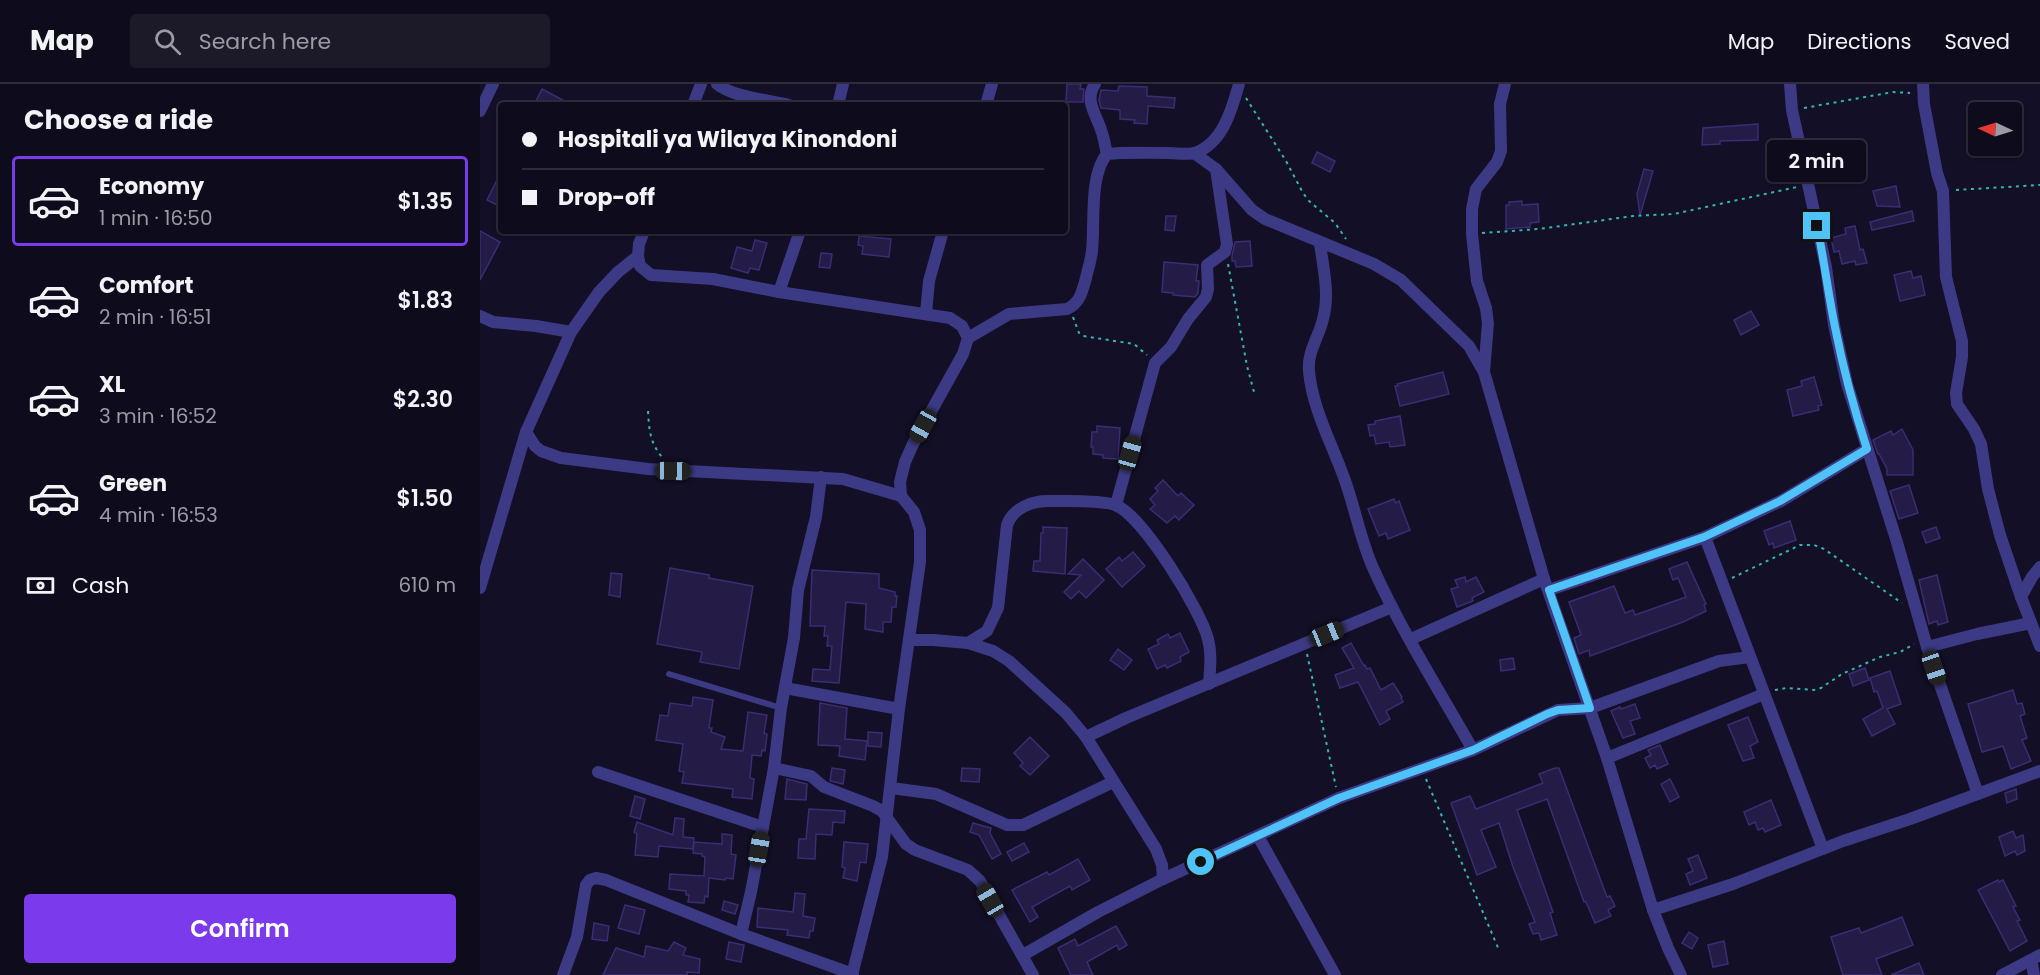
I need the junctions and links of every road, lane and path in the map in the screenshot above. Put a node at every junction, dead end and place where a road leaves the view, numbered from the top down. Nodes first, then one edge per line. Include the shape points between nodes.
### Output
1 (492, 84) edge
2 (701, 84) edge
3 (717, 84) edge
4 (843, 84) edge
5 (992, 84) edge
6 (1095, 84) edge
7 (1505, 84) edge
8 (1790, 84) edge
9 (1923, 84) edge
10 (1239, 85) edge
11 (694, 102) edge
12 (776, 102) edge
13 (839, 102) edge
14 (987, 102) edge
15 (1924, 104) junction
16 (1792, 110) junction
17 (480, 111) edge
18 (1194, 153) junction
19 (1107, 154) junction
20 (1216, 169) junction
21 (1808, 185) junction
22 (2040, 185) edge
23 (1943, 191) junction
24 (643, 234) edge
25 (799, 234) edge
26 (942, 234) edge
27 (1472, 234) junction
28 (1347, 240) dead end
29 (1320, 243) junction
30 (1225, 252) junction
31 (638, 256) junction
32 (779, 292) junction
33 (1075, 305) junction
34 (926, 313) junction
35 (480, 316) edge
36 (571, 332) junction
37 (968, 338) junction
38 (1155, 363) junction
39 (1484, 372) junction
40 (1254, 392) dead end
41 (648, 411) dead end
42 (526, 432) junction
43 (1867, 449) junction
44 (673, 471) junction
45 (821, 477) junction
46 (901, 496) junction
47 (1116, 505) junction
48 (1704, 537) junction
49 (2040, 567) edge
50 (1721, 583) junction
51 (1546, 585) junction
52 (480, 588) edge
53 (2021, 597) junction
54 (1913, 598) junction
55 (1392, 607) junction
56 (2031, 623) junction
57 (1411, 639) junction
58 (910, 640) junction
59 (1305, 643) junction
60 (968, 644) junction
61 (1921, 645) junction
62 (2040, 646) edge
63 (1750, 657) junction
64 (669, 674) dead end
65 (1209, 684) junction
66 (785, 688) junction
67 (1764, 694) junction
68 (781, 708) junction
69 (1590, 708) junction
70 (899, 709) junction
71 (1086, 737) junction
72 (1473, 750) junction
73 (1607, 758) junction
74 (774, 768) junction
75 (1421, 768) junction
76 (2040, 771) edge
77 (598, 772) dead end
78 (1113, 782) junction
79 (891, 788) junction
80 (1978, 794) junction
81 (1339, 798) junction
82 (888, 821) junction
83 (763, 827) junction
84 (1258, 836) junction
85 (1823, 849) junction
86 (1163, 879) junction
87 (1653, 910) junction
88 (741, 934) junction
89 (1499, 950) dead end
90 (1023, 955) junction
91 (2036, 957) edge
92 (853, 974) edge
93 (563, 975) edge
94 (1033, 975) edge
95 (1335, 975) edge
96 (1680, 975) edge
97 (2002, 975) edge
98 (2034, 975) edge

1 - 17 street
2 - 11 street
3 - 12 street via 732,92
4 - 13 street
5 - 14 street
6 - 19 street via 1090,102
7 - 27 street via 1500,104 1501,151 1476,189
8 - 16 street
9 - 15 street
10 - 18 street via 1215,141
10 - 28 path via 1303,193
15 - 16 path via 1915,94 1893,92
15 - 23 street
16 - 21 street
18 - 19 street
18 - 20 street
19 - 33 street via 1100,161 1097,174 1092,252 1082,293
20 - 29 street via 1252,210
20 - 30 street
21 - 27 path via 1674,214
21 - 43 street via 1847,384
22 - 23 path
23 - 53 street via 1946,277 1962,341 1957,404 1981,444 1994,512
24 - 31 street
25 - 32 street
26 - 34 street via 929,280
27 - 39 street via 1477,281 1488,323
29 - 39 street via 1374,264 1401,280 1468,346
29 - 55 street via 1326,305 1309,360 1309,373 1372,568
30 - 38 street via 1207,265 1206,297
30 - 40 path
31 - 32 street via 640,266 651,275 713,279
31 - 36 street via 599,292
32 - 34 street
33 - 37 street via 1009,315
33 - 38 path via 1073,318 1083,336 1134,344
34 - 37 street via 950,318 962,326
35 - 36 street via 493,322
36 - 42 street
37 - 46 street via 905,462
38 - 47 street
39 - 51 street
41 - 44 path via 654,448
42 - 44 street via 541,451 561,458
42 - 52 street
43 - 48 street via 1780,501
43 - 54 street
44 - 45 street
45 - 46 street via 843,479
45 - 66 street via 816,517 798,590
46 - 58 street via 914,512 922,545
47 - 60 street via 1042,501 1010,516 998,608 987,631
47 - 65 street via 1129,514 1155,545 1205,629 1211,656
48 - 50 street
48 - 51 street
49 - 53 street
50 - 54 path via 1800,545 1814,545 1907,607
50 - 63 street
51 - 57 street
51 - 69 street
53 - 56 street
54 - 61 street
55 - 57 street
55 - 59 street
56 - 61 street
56 - 62 street
57 - 72 street
58 - 60 street
58 - 70 street
59 - 65 street
59 - 81 path
60 - 71 street via 993,651 1009,661 1066,713
61 - 67 path via 1880,657 1821,688 1786,688
61 - 80 street
63 - 67 street
63 - 69 street via 1719,661
64 - 68 lane
65 - 71 street
66 - 68 street
66 - 70 street
67 - 73 street
67 - 85 street
68 - 74 street
69 - 72 street via 1558,710
69 - 73 street
70 - 79 street
71 - 78 street
72 - 75 street
73 - 87 street
74 - 82 street via 811,776 831,791 882,811
74 - 83 street
75 - 81 street
75 - 89 path
76 - 80 street
77 - 83 street
78 - 79 street via 1023,825 1008,825 936,794
78 - 86 street via 1156,849
79 - 82 street
80 - 85 street
81 - 84 street
82 - 90 street via 915,850 968,870 980,881
82 - 92 street
83 - 88 street
84 - 86 street
84 - 95 street
85 - 87 street
86 - 90 street
87 - 96 street
88 - 92 street
88 - 93 street via 596,878 585,885 580,928
90 - 94 street
91 - 97 street
91 - 98 street

